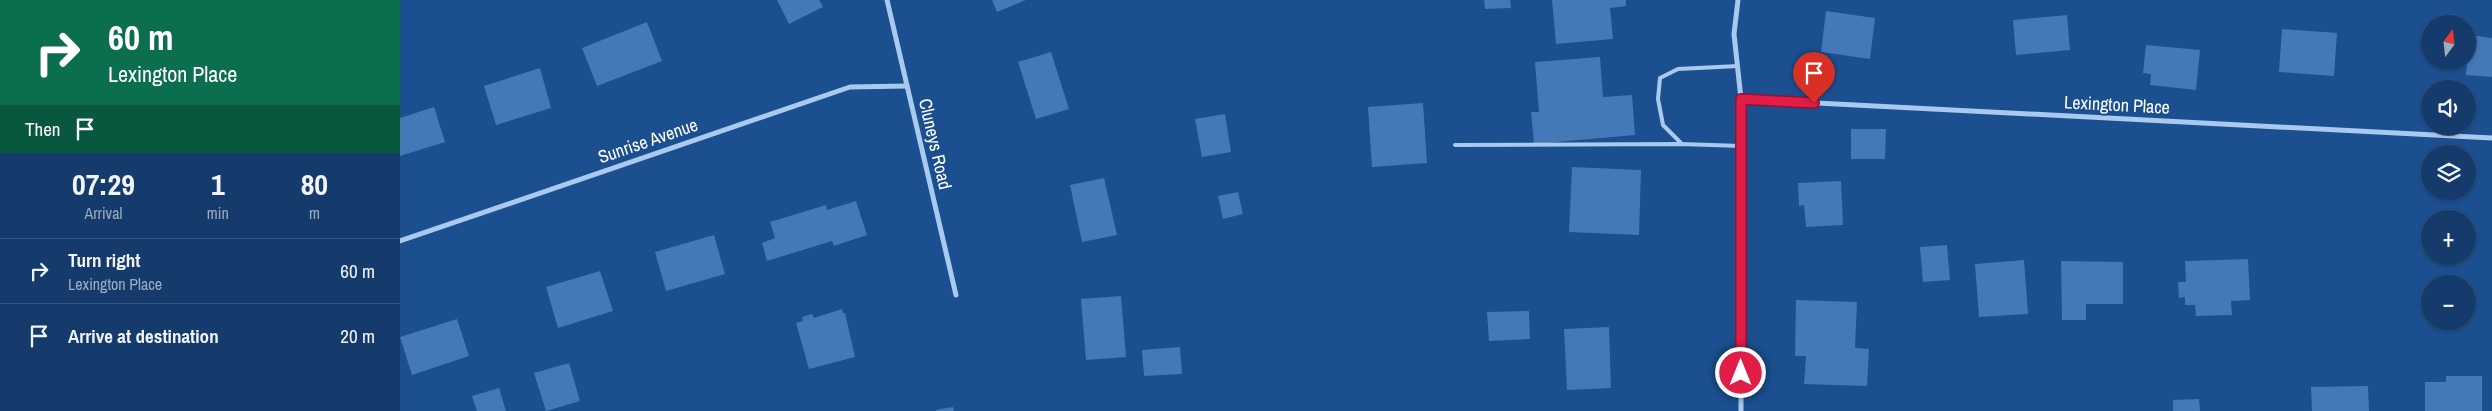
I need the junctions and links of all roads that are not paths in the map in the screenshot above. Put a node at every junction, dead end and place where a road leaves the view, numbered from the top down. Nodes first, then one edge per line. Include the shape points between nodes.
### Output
1 (887, 0) edge
2 (1738, 0) edge
3 (1738, 66) junction
4 (907, 86) junction
5 (1741, 99) junction
6 (2492, 138) edge
7 (1681, 144) junction
8 (1455, 145) dead end
9 (1741, 146) junction
10 (400, 241) edge
11 (956, 294) dead end
12 (1741, 411) edge

1 - 4 street, Cluneys Road
2 - 3 street via 1734,34
3 - 5 street
3 - 7 lane via 1678,69 1660,78 1658,98 1664,125
4 - 10 street, Sunrise Avenue via 850,87
4 - 11 street, Cluneys Road
5 - 6 street, Lexington Place
5 - 9 street
7 - 8 lane
7 - 9 lane
9 - 12 street

